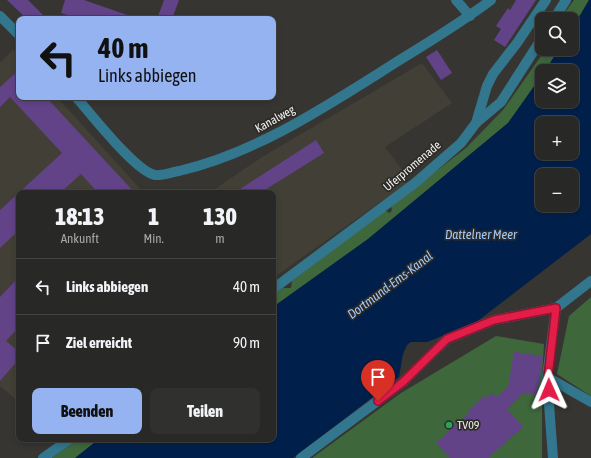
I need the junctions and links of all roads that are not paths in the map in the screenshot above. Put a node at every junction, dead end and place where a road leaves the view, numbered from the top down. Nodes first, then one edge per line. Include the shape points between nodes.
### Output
1 (456, 0) edge
2 (491, 0) edge
3 (546, 0) edge
4 (566, 0) edge
5 (558, 12) edge
6 (0, 16) edge
7 (470, 16) junction
8 (16, 32) edge
9 (535, 49) edge
10 (79, 100) edge
11 (476, 123) junction
12 (591, 281) edge
13 (276, 287) edge
14 (556, 308) junction
15 (548, 377) junction
16 (591, 402) edge
17 (66, 442) edge
18 (43, 458) edge
19 (301, 458) edge
20 (553, 458) edge

1 - 7 street
2 - 7 street, Kanalweg
3 - 11 street via 518,43 493,74
4 - 5 street
6 - 8 street
7 - 10 street, Kanalweg via 263,141 208,163 156,176 145,171 130,157
9 - 11 street, Uferpromenade via 501,102
11 - 13 street, Uferpromenade via 460,143 415,183
12 - 14 street
14 - 15 street
14 - 19 street via 494,320 447,339 403,382
15 - 16 street
15 - 20 street
17 - 18 street

